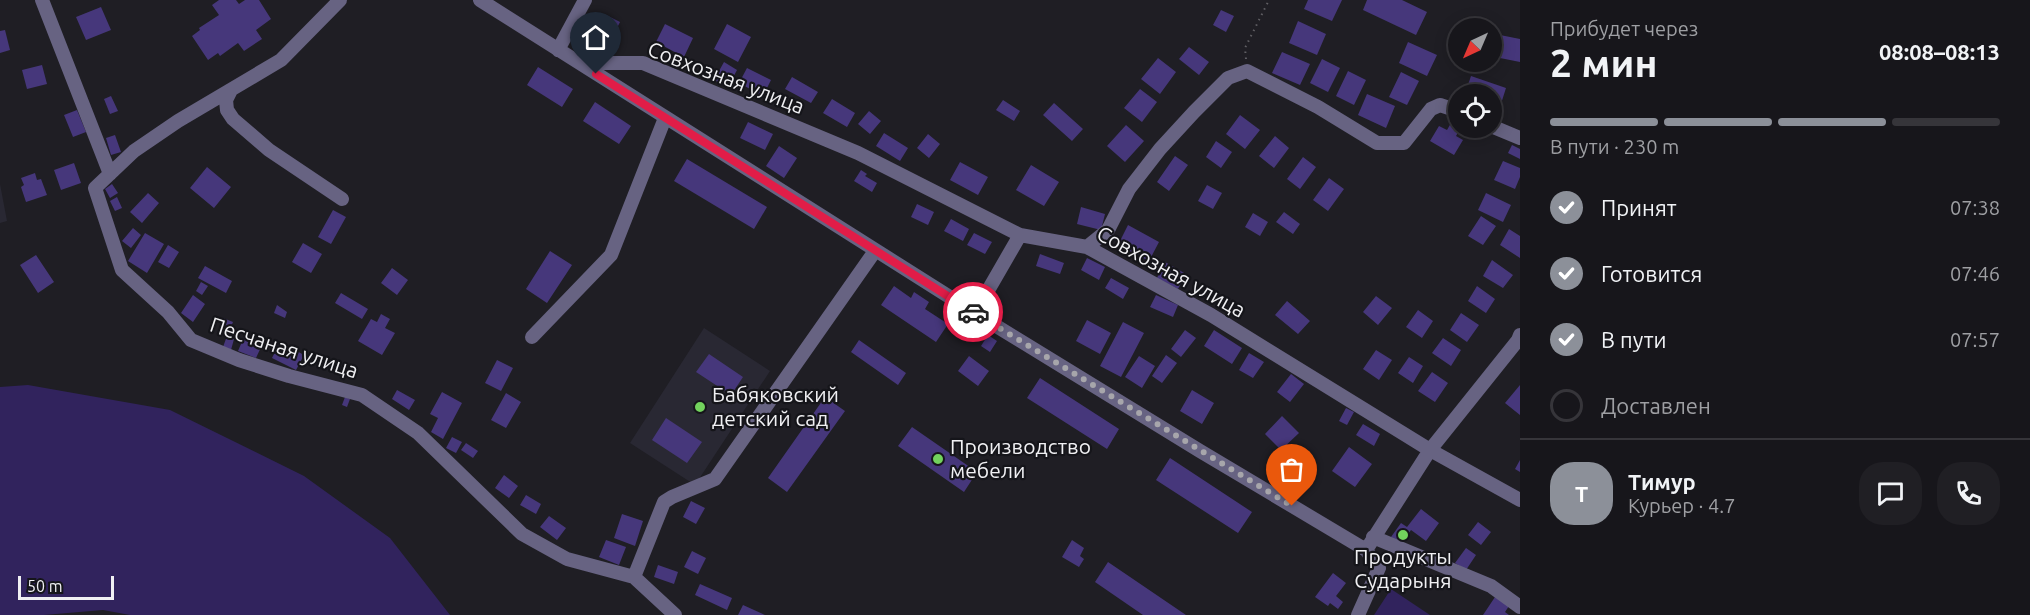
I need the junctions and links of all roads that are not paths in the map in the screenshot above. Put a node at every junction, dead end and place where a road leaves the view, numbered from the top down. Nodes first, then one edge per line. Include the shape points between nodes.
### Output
1 (42, 0) edge
2 (340, 0) edge
3 (480, 0) edge
4 (585, 0) edge
5 (558, 50) junction
6 (579, 63) junction
7 (231, 90) junction
8 (1448, 108) edge
9 (665, 118) junction
10 (1502, 131) edge
11 (1520, 138) edge
12 (110, 174) junction
13 (342, 198) dead end
14 (1020, 235) junction
15 (1087, 247) junction
16 (875, 251) junction
17 (975, 313) junction
18 (1520, 335) edge
19 (532, 337) dead end
20 (1430, 450) junction
21 (1520, 500) edge
22 (1370, 543) junction
23 (634, 577) junction
24 (1520, 607) edge
25 (675, 615) edge
26 (1358, 615) edge

1 - 12 street
2 - 7 street, Песчаная улица via 281,60
3 - 5 street
4 - 5 street
5 - 6 street
6 - 9 street
6 - 14 street, Совхозная улица via 643,63 858,153
7 - 12 street, Песчаная улица via 134,151
7 - 13 street via 226,100 232,119 269,150
8 - 15 street via 1440,105 1431,109 1404,143 1377,142 1247,71 1228,78 1180,127 1129,189 1108,230
9 - 16 street
9 - 19 street via 611,255
10 - 11 street
12 - 23 street, Песчаная улица via 95,188 122,270 168,312 191,340 239,360 362,395 418,432 522,534 567,559
14 - 15 street, Совхозная улица
14 - 17 street
15 - 20 street, Совхозная улица via 1211,315
16 - 17 street
16 - 23 street via 715,479 664,502
17 - 22 street via 1189,445
18 - 20 street
20 - 21 street, Совхозная улица
20 - 22 street
22 - 24 street via 1491,586
22 - 26 street via 1379,568
23 - 25 street, Песчаная улица

